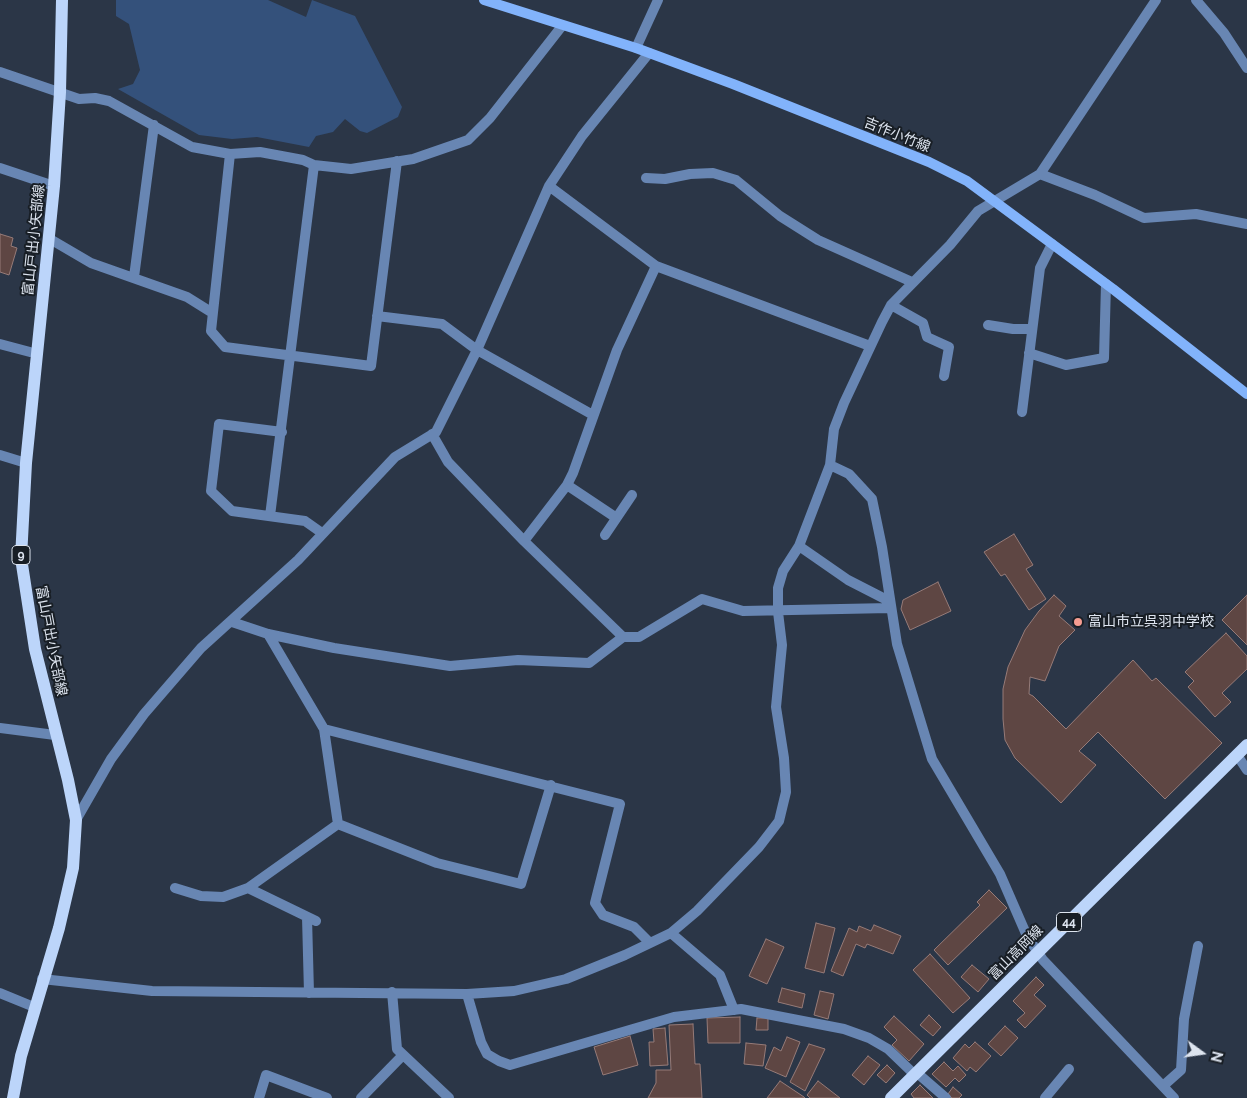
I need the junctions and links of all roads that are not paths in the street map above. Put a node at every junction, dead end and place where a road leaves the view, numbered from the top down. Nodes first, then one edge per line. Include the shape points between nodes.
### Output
1 (62, 0) edge
2 (484, 0) edge
3 (658, 0) edge
4 (1156, 0) edge
5 (1196, 0) edge
6 (562, 26) junction
7 (636, 48) junction
8 (649, 53) junction
9 (1247, 68) edge
10 (0, 72) edge
11 (60, 92) junction
12 (154, 125) junction
13 (230, 154) junction
14 (397, 161) junction
15 (314, 165) junction
16 (0, 168) edge
17 (1040, 174) junction
18 (646, 178) dead end
19 (54, 186) junction
20 (549, 186) junction
21 (994, 201) junction
22 (1247, 224) edge
23 (50, 239) junction
24 (1052, 244) junction
25 (656, 266) junction
26 (134, 277) junction
27 (912, 282) junction
28 (1106, 284) junction
29 (891, 306) junction
30 (211, 312) junction
31 (377, 316) junction
32 (988, 325) dead end
33 (1032, 328) junction
34 (0, 344) edge
35 (870, 346) junction
36 (477, 350) junction
37 (30, 352) dead end
38 (1029, 353) junction
39 (291, 356) junction
40 (944, 376) dead end
41 (1247, 394) edge
42 (1022, 412) dead end
43 (593, 415) junction
44 (282, 432) junction
45 (432, 434) junction
46 (0, 455) edge
47 (26, 463) junction
48 (830, 465) junction
49 (567, 485) junction
50 (632, 495) dead end
51 (270, 516) junction
52 (616, 517) junction
53 (322, 533) junction
54 (605, 535) dead end
55 (524, 541) junction
56 (799, 546) junction
57 (889, 605) junction
58 (778, 612) junction
59 (232, 622) junction
60 (268, 634) junction
61 (623, 637) junction
62 (0, 728) edge
63 (324, 728) junction
64 (55, 735) junction
65 (1247, 745) edge
66 (1237, 755) junction
67 (1247, 770) edge
68 (551, 785) junction
69 (76, 820) junction
70 (338, 824) junction
71 (175, 888) dead end
72 (248, 888) junction
73 (671, 933) junction
74 (650, 942) junction
75 (1198, 946) dead end
76 (1038, 952) junction
77 (42, 979) junction
78 (309, 992) junction
79 (392, 992) junction
80 (0, 993) edge
81 (467, 994) junction
82 (34, 1007) junction
83 (734, 1010) junction
84 (403, 1055) junction
85 (1069, 1069) dead end
86 (915, 1073) junction
87 (1163, 1086) junction
88 (14, 1098) edge
89 (260, 1098) edge
90 (328, 1098) edge
91 (361, 1098) edge
92 (449, 1098) edge
93 (891, 1098) edge
94 (946, 1098) edge
95 (1045, 1098) edge
96 (1174, 1098) edge

1 - 11 main road, 富山戸出小矢部線 / 9
2 - 6 main road, 吉作小竹線
3 - 7 street
4 - 17 street
5 - 9 street via 1224,33
6 - 7 main road, 吉作小竹線
6 - 14 street via 490,118 468,140
7 - 8 main road, 吉作小竹線
8 - 20 street via 582,136
8 - 21 main road, 吉作小竹線 via 929,162 967,181
10 - 11 street
11 - 12 street via 109,101
11 - 19 main road, 富山戸出小矢部線 / 9
12 - 13 street via 192,147
12 - 26 street
13 - 15 street via 260,152
13 - 30 street
14 - 15 street via 351,169
14 - 31 street
15 - 39 street
16 - 19 street
17 - 21 street
17 - 22 street via 1144,218 1196,214
18 - 27 street via 714,174 736,180 780,216 818,240
19 - 23 main road, 富山戸出小矢部線 / 9
20 - 25 street
20 - 36 street
21 - 24 main road, 吉作小竹線
21 - 27 street via 978,210 950,245
23 - 26 street via 91,262
23 - 47 main road, 富山戸出小矢部線 / 9
24 - 28 main road, 吉作小竹線
24 - 33 street via 1040,268
25 - 35 street
25 - 43 street via 617,350
26 - 30 street via 187,297
27 - 29 street
28 - 38 street via 1104,358 1066,365
28 - 41 main road, 吉作小竹線
29 - 35 street
29 - 40 street via 923,323 927,337 950,347
30 - 39 street via 211,331 225,347
31 - 36 street via 442,324
31 - 39 street via 371,366
32 - 33 street
33 - 38 street
34 - 37 street
35 - 48 street via 834,429
36 - 43 street
36 - 45 street via 436,432
38 - 42 street
39 - 44 street
43 - 49 street
44 - 51 street
44 - 51 street via 218,424 211,491 232,511
45 - 53 street via 395,456
45 - 55 street via 448,462
46 - 47 street
47 - 64 main road, 富山戸出小矢部線 / 9 via 21,558 33,641
48 - 56 street
48 - 57 street via 849,474 872,500 882,546
49 - 52 street
49 - 55 street
50 - 52 street
51 - 53 street via 305,521
52 - 54 street
53 - 59 street
55 - 61 street
56 - 57 street
56 - 58 street via 783,571 778,588
57 - 58 street
57 - 76 street via 897,644 932,759 1000,874 1027,936
58 - 61 street via 743,611 702,599 639,637
58 - 73 street via 782,645 776,707 786,792 779,821 697,911
59 - 60 street
59 - 69 street via 201,648 144,714 111,759
60 - 61 street via 450,666 518,660 589,663
60 - 63 street
62 - 64 street
63 - 68 street
63 - 70 street
64 - 69 main road, 富山戸出小矢部線 / 9
65 - 66 main road, 富山高岡線 / 44
66 - 67 street
66 - 76 main road, 富山高岡線 / 44
68 - 70 street via 521,884 437,863
68 - 74 street via 620,804 595,903 603,915 634,926
69 - 77 main road, 富山戸出小矢部線 / 9 via 73,868 59,928
70 - 72 street
71 - 72 street via 201,896 223,897
72 - 78 street via 312,919
73 - 74 street
73 - 83 street via 720,975
74 - 81 street via 566,979 514,991
75 - 87 street via 1184,1019 1181,1070
76 - 86 main road, 富山高岡線 / 44
76 - 87 street
77 - 78 street via 152,991
77 - 82 main road, 富山戸出小矢部線 / 9
78 - 79 street
79 - 81 street
79 - 84 street via 397,1049
80 - 82 street
81 - 83 street via 487,1054 510,1064 674,1017
82 - 88 main road, 富山戸出小矢部線 / 9
83 - 86 street via 844,1029 888,1049
84 - 91 street
84 - 92 street
85 - 95 street
86 - 93 main road, 富山高岡線 / 44
86 - 94 street
87 - 96 street
89 - 90 street via 266,1075

